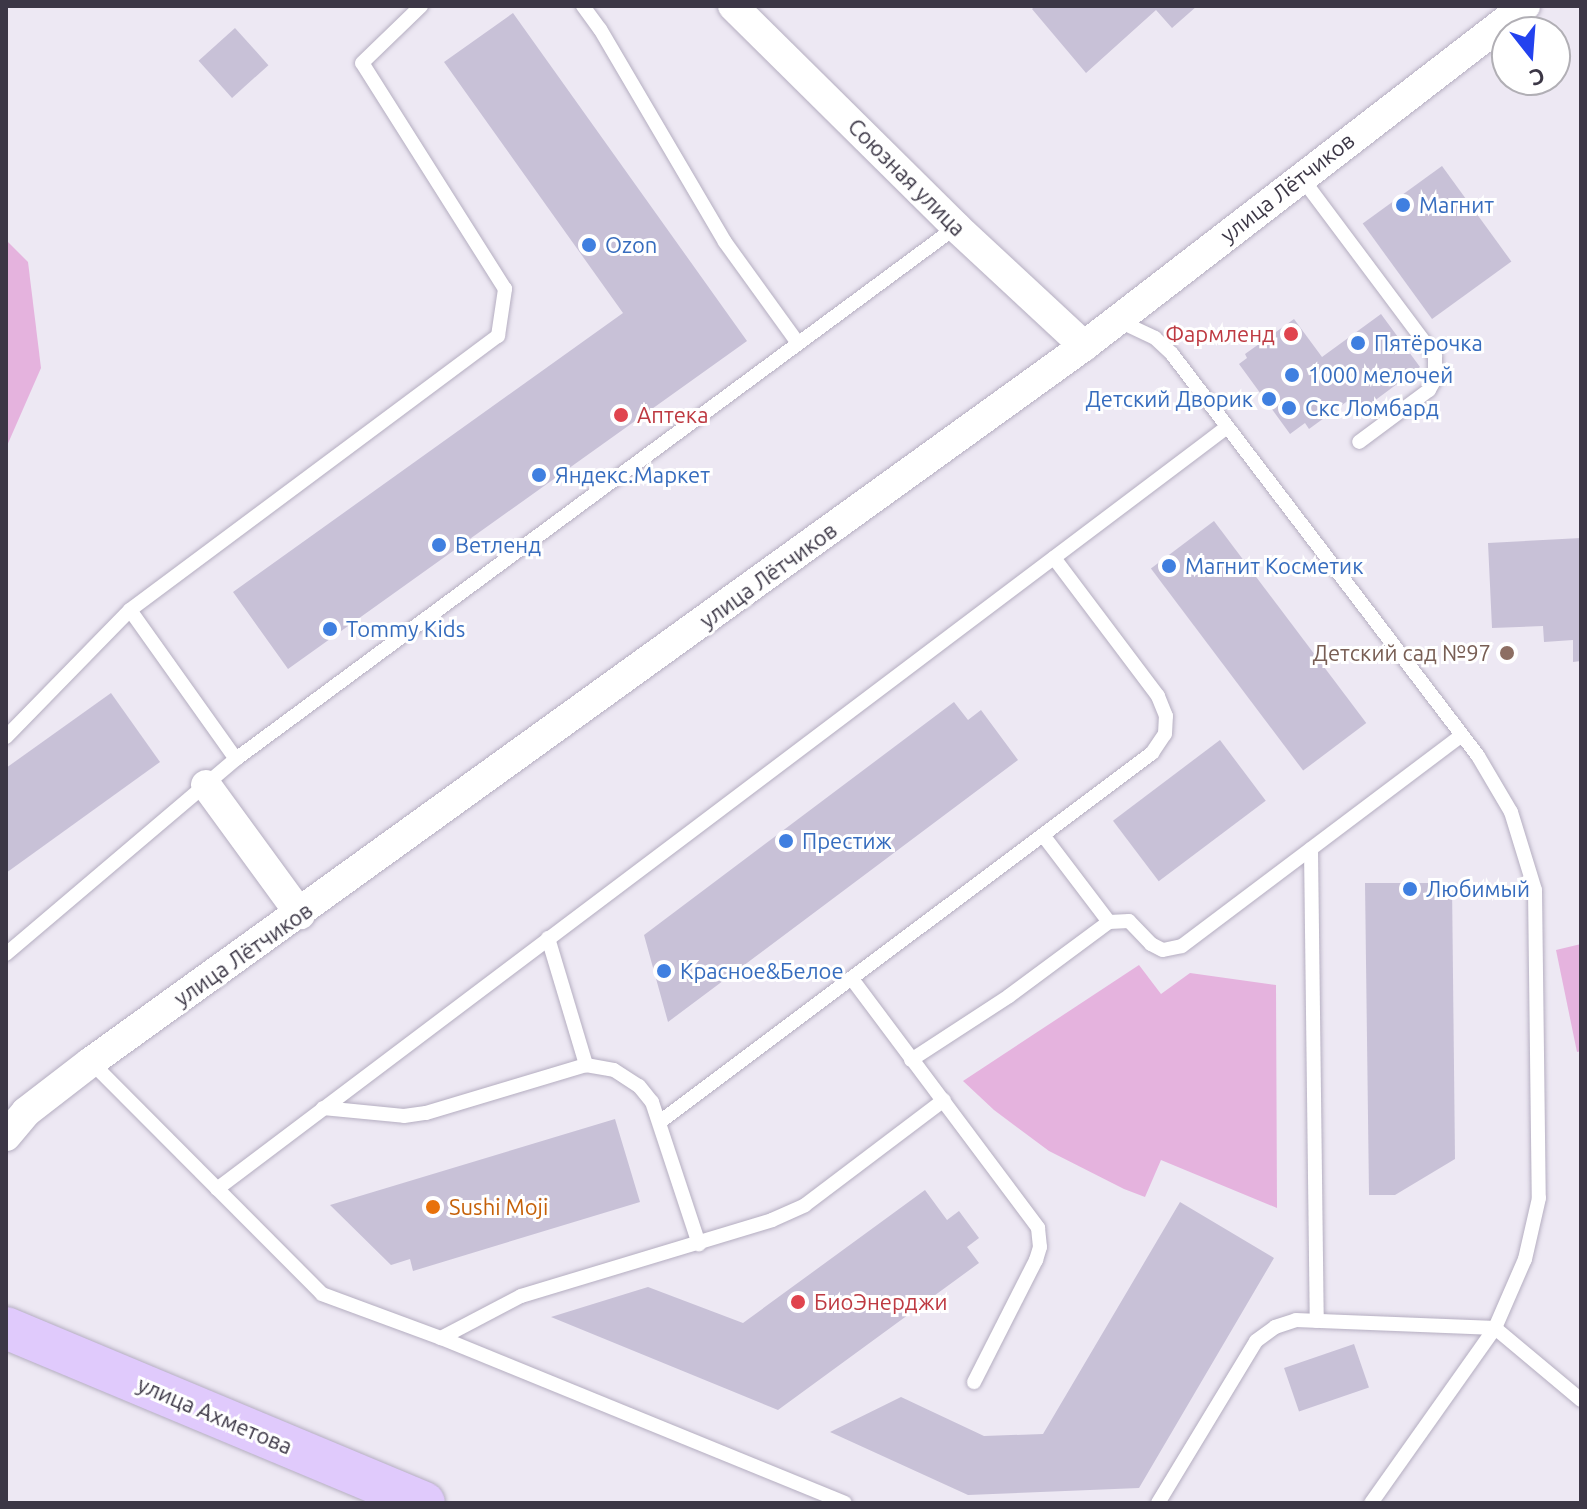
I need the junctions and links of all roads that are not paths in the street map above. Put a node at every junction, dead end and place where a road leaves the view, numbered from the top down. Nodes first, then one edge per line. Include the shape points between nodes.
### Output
1 (421, 6) edge
2 (583, 6) edge
3 (733, 6) edge
4 (1525, 6) edge
5 (1301, 177) junction
6 (956, 227) junction
7 (1117, 320) junction
8 (797, 342) junction
9 (1084, 346) junction
10 (1227, 427) junction
11 (1359, 442) dead end
12 (1054, 558) junction
13 (130, 610) junction
14 (1461, 736) junction
15 (6, 737) edge
16 (236, 759) junction
17 (206, 785) junction
18 (1043, 835) junction
19 (1311, 849) junction
20 (300, 914) junction
21 (1109, 922) junction
22 (548, 938) junction
23 (6, 954) edge
24 (852, 979) junction
25 (911, 1060) junction
26 (91, 1062) junction
27 (586, 1065) junction
28 (944, 1100) junction
29 (323, 1108) junction
30 (661, 1121) junction
31 (6, 1136) edge
32 (217, 1189) junction
33 (699, 1244) junction
34 (1317, 1321) junction
35 (6, 1328) edge
36 (1495, 1328) junction
37 (441, 1338) junction
38 (974, 1382) dead end
39 (1581, 1400) edge
40 (424, 1503) edge
41 (845, 1503) edge
42 (1158, 1503) edge
43 (1371, 1503) edge

1 - 13 lane via 362,63 505,289 498,336
2 - 8 lane via 725,242
3 - 6 street, Союзная улица
4 - 5 street, улица Лётчиков
5 - 7 street, улица Лётчиков
5 - 11 lane via 1435,356 1437,369 1429,390
6 - 8 lane
6 - 9 street, Союзная улица
7 - 9 street, улица Лётчиков
7 - 10 lane via 1163,344
8 - 16 lane
9 - 20 street, улица Лётчиков
10 - 12 lane
10 - 14 lane
12 - 18 lane via 1158,696 1166,716 1165,734 1152,753
12 - 22 lane
13 - 15 lane
13 - 16 lane
14 - 19 lane
14 - 36 lane via 1511,812 1535,890 1539,1198 1525,1259
16 - 17 lane
17 - 20 street
17 - 23 lane
18 - 21 lane
18 - 24 lane
19 - 21 lane via 1173,950 1151,944 1129,921
19 - 34 lane
20 - 26 street, улица Лётчиков
21 - 25 lane
22 - 27 lane
22 - 29 lane
24 - 25 lane
24 - 30 lane
25 - 28 lane
26 - 31 street, улица Лётчиков via 26,1112
26 - 32 lane
27 - 29 lane via 426,1113 388,1116
27 - 30 lane via 614,1070 639,1086
28 - 33 lane via 805,1205
28 - 38 lane via 1038,1228 1036,1260
29 - 32 lane
30 - 33 lane
32 - 37 lane via 322,1294
33 - 37 lane via 521,1296
34 - 36 lane
34 - 42 lane via 1296,1320 1256,1341
35 - 40 main road, улица Ахметова
36 - 39 lane
36 - 43 lane
37 - 41 lane

